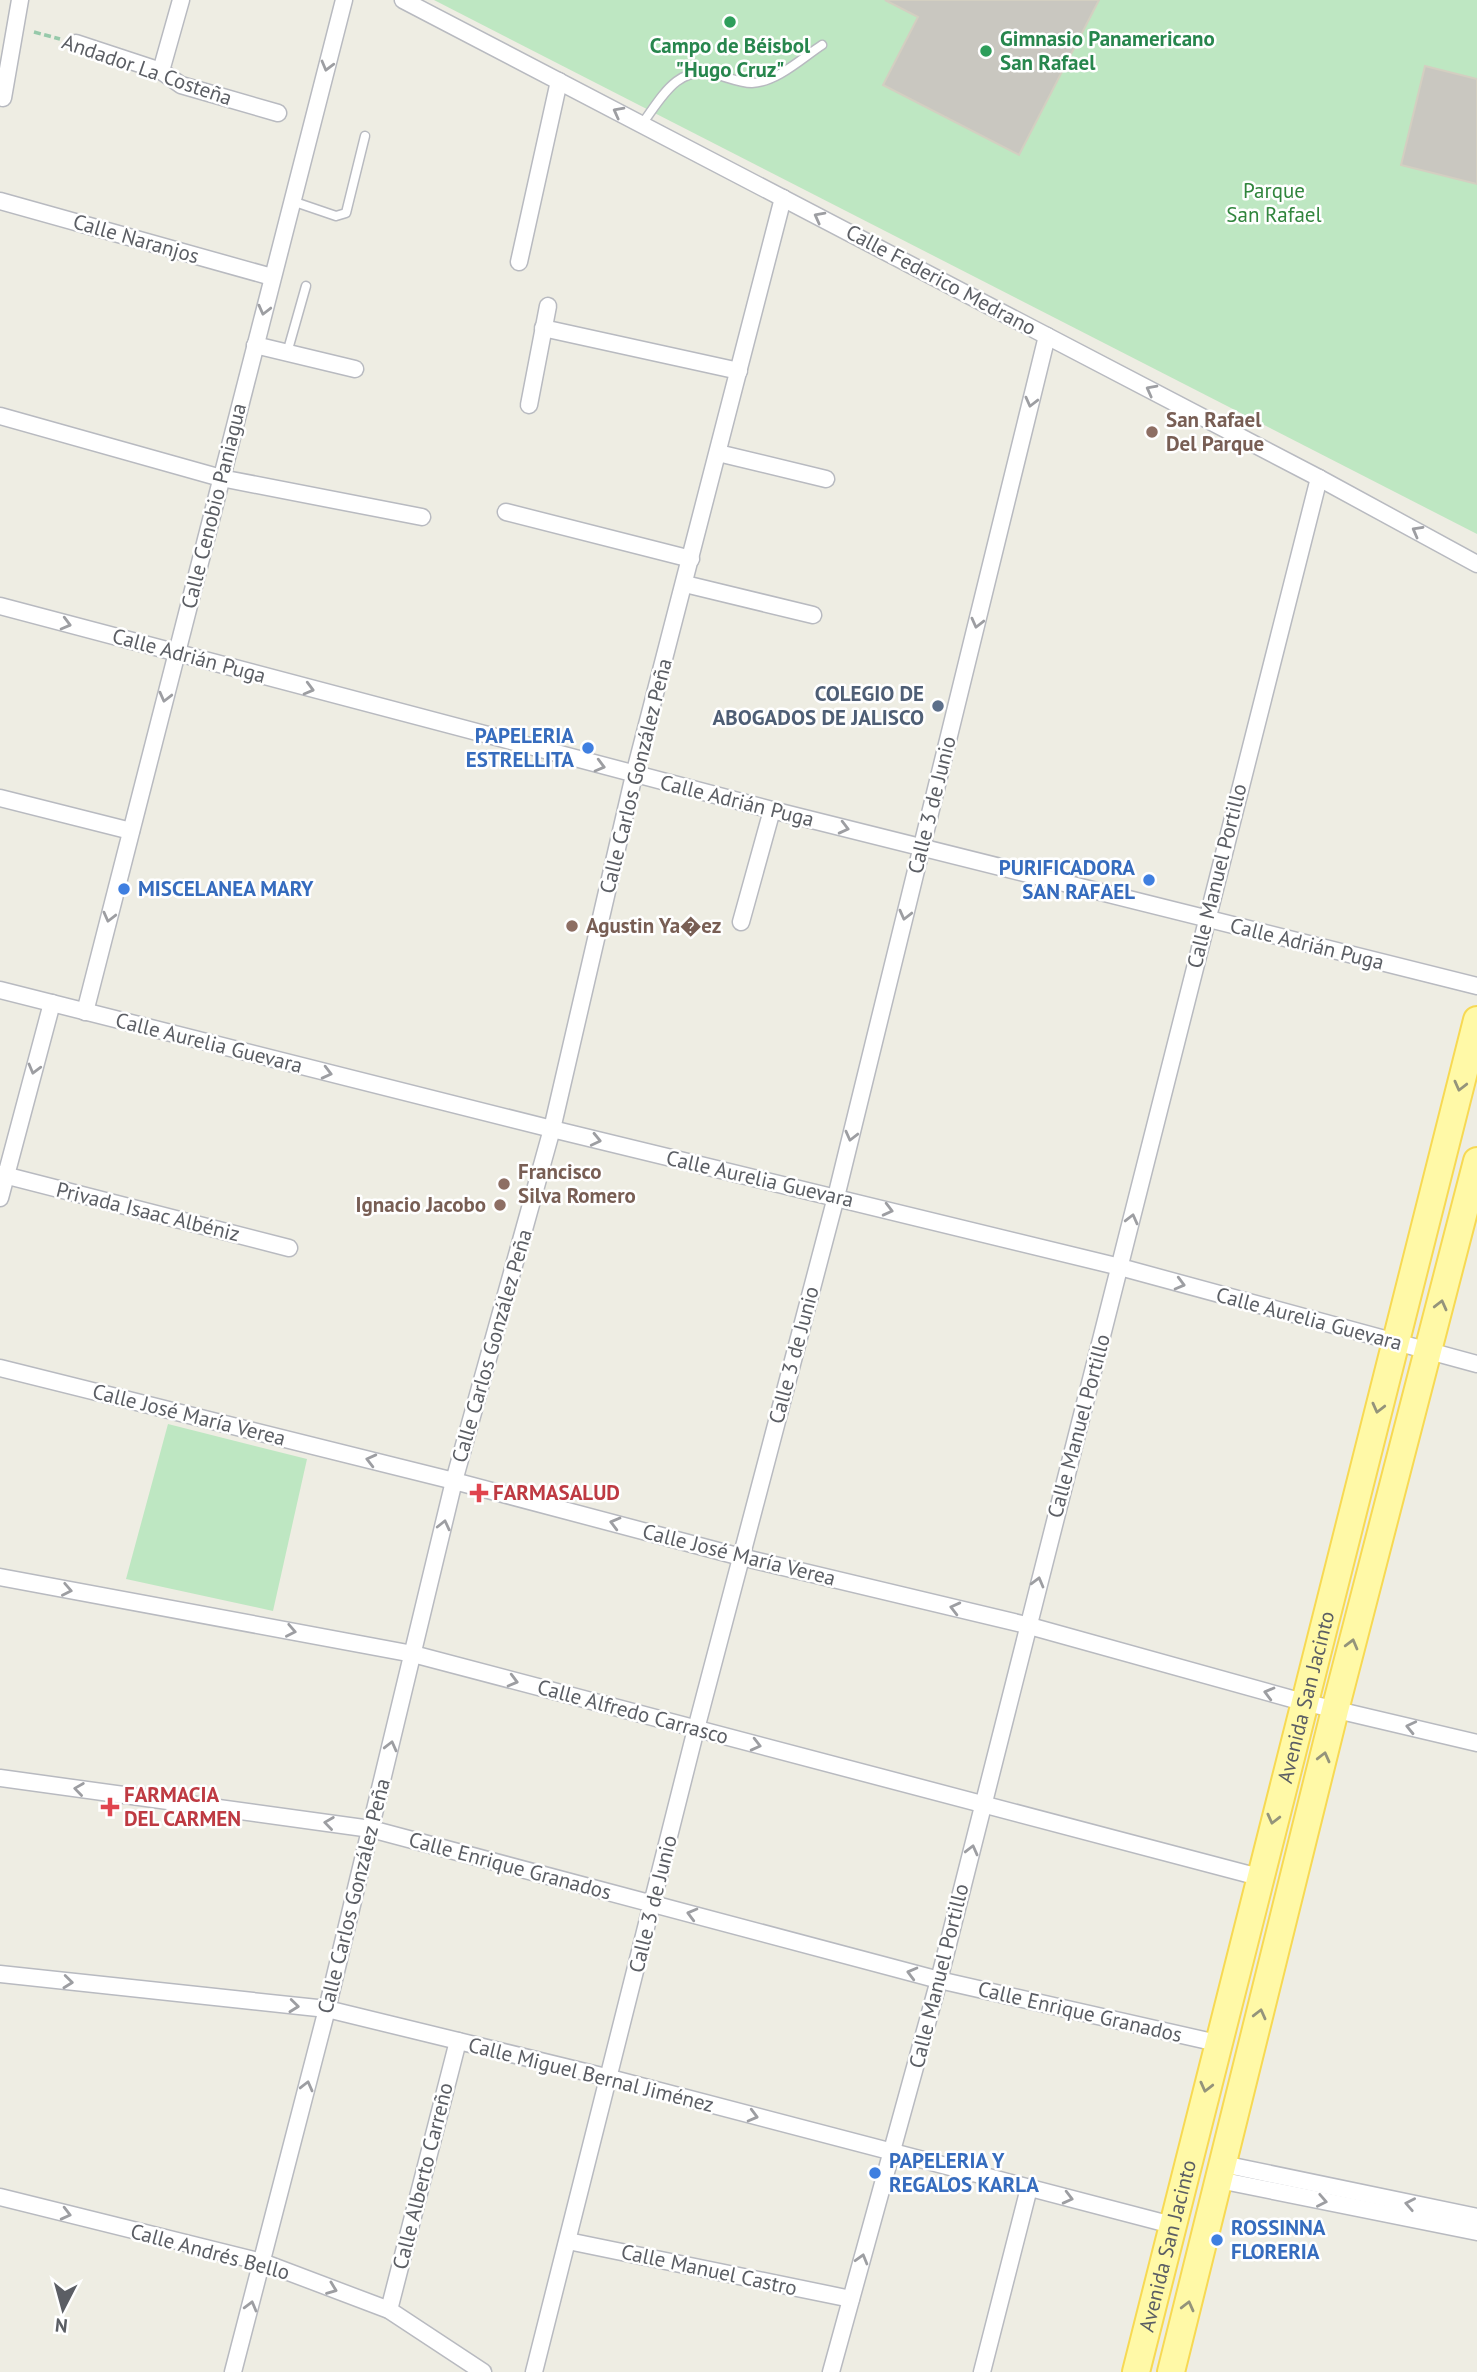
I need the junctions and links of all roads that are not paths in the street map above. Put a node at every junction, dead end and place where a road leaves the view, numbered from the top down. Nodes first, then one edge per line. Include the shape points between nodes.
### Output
1 (20, 0) edge
2 (181, 0) edge
3 (344, 0) edge
4 (402, 0) edge
5 (76, 43) road end
6 (822, 45) dead end
7 (6, 51) edge
8 (161, 71) junction
9 (559, 81) junction
10 (3, 98) dead end
11 (278, 113) dead end
12 (642, 124) junction
13 (365, 136) dead end
14 (783, 198) junction
15 (0, 201) edge
16 (291, 201) junction
17 (519, 262) dead end
18 (272, 277) junction
19 (306, 286) dead end
20 (548, 306) dead end
21 (543, 328) junction
22 (1047, 336) junction
23 (255, 345) junction
24 (287, 353) junction
25 (355, 369) dead end
26 (739, 371) junction
27 (529, 405) dead end
28 (0, 416) edge
29 (718, 453) junction
30 (220, 478) junction
31 (826, 478) dead end
32 (1319, 478) junction
33 (506, 512) dead end
34 (422, 517) dead end
35 (691, 559) junction
36 (1477, 564) edge
37 (685, 584) junction
38 (0, 606) edge
39 (813, 615) dead end
40 (176, 653) junction
41 (634, 775) junction
42 (0, 798) edge
43 (772, 810) junction
44 (131, 831) junction
45 (922, 847) junction
46 (1206, 919) junction
47 (741, 922) dead end
48 (1477, 986) edge
49 (0, 990) edge
50 (52, 1003) junction
51 (85, 1012) junction
52 (1477, 1020) edge
53 (552, 1129) junction
54 (1477, 1161) edge
55 (3, 1175) edge
56 (836, 1197) junction
57 (0, 1198) edge
58 (289, 1248) dead end
59 (1120, 1268) junction
60 (1395, 1342) junction
61 (1429, 1351) junction
62 (1477, 1364) edge
63 (0, 1368) edge
64 (454, 1481) junction
65 (741, 1557) junction
66 (0, 1577) edge
67 (1026, 1625) junction
68 (413, 1654) junction
69 (1303, 1702) junction
70 (1335, 1710) junction
71 (696, 1729) junction
72 (1477, 1743) edge
73 (0, 1778) edge
74 (984, 1803) junction
75 (371, 1829) junction
76 (1259, 1877) junction
77 (653, 1903) junction
78 (0, 1974) edge
79 (939, 1980) junction
80 (327, 2009) junction
81 (458, 2041) junction
82 (1217, 2043) junction
83 (610, 2078) junction
84 (894, 2153) junction
85 (1221, 2172) junction
86 (1256, 2180) junction
87 (1029, 2188) junction
88 (0, 2197) edge
89 (1477, 2217) edge
90 (1172, 2225) junction
91 (1477, 2232) edge
92 (568, 2241) junction
93 (262, 2262) junction
94 (851, 2299) junction
95 (389, 2310) junction
96 (233, 2372) edge
97 (483, 2372) edge
98 (534, 2372) edge
99 (831, 2372) edge
100 (982, 2372) edge
101 (1136, 2372) edge
102 (1171, 2372) edge

1 - 7 street via 16,28
2 - 8 street
3 -> 16 street, Calle Cenobio Paniagua
4 - 9 street, Calle Federico Medrano
5 - 8 street, Andador La Costeña
6 - 12 lane via 775,77 751,83 702,71 686,74 674,81
7 - 10 street
8 - 11 street, Andador La Costeña via 181,85
12 -> 9 street, Calle Federico Medrano
9 - 17 street
12 - 14 street, Calle Federico Medrano
13 - 16 lane via 346,212 336,216
22 -> 14 street, Calle Federico Medrano
14 - 26 street, Calle Carlos González Peña
15 - 18 street, Calle Naranjos
16 - 18 street, Calle Cenobio Paniagua
18 -> 23 street, Calle Cenobio Paniagua
19 - 24 lane
20 - 21 street
21 - 26 street
21 - 27 street
32 -> 22 street, Calle Federico Medrano
22 -> 45 street, Calle 3 de Junio
23 - 24 street
23 - 30 street, Calle Cenobio Paniagua
24 - 25 street
26 - 29 street, Calle Carlos González Peña
28 - 30 street
29 - 31 street
29 - 35 street, Calle Carlos González Peña
30 - 34 street
30 - 40 street, Calle Cenobio Paniagua
36 -> 32 street, Calle Federico Medrano
32 - 46 street, Calle Manuel Portillo
33 - 35 street
35 - 37 street, Calle Carlos González Peña
37 - 39 street
37 - 41 street, Calle Carlos González Peña
38 -> 40 street, Calle Adrián Puga
40 -> 41 street, Calle Adrián Puga
40 -> 44 street, Calle Cenobio Paniagua
41 - 43 street, Calle Adrián Puga
41 - 53 street, Calle Carlos González Peña
42 - 44 street
43 -> 45 street, Calle Adrián Puga
43 - 47 street
44 -> 51 street, Calle Cenobio Paniagua
45 - 46 street, Calle Adrián Puga
45 -> 56 street, Calle 3 de Junio
46 - 48 street, Calle Adrián Puga
59 -> 46 street, Calle Manuel Portillo
49 - 50 street, Calle Aurelia Guevara
50 - 51 street, Calle Aurelia Guevara
50 -> 55 street
51 -> 53 street, Calle Aurelia Guevara
52 -> 60 main road, Avenida San Jacinto
53 -> 56 street, Calle Aurelia Guevara
53 - 64 street, Calle Carlos González Peña
61 -> 54 main road, Avenida San Jacinto
55 - 57 street
55 - 58 street, Privada Isaac Albéniz
56 -> 59 street, Calle Aurelia Guevara
56 - 65 street, Calle 3 de Junio
59 -> 60 street, Calle Aurelia Guevara
67 -> 59 street, Calle Manuel Portillo
60 - 61 street, Calle Aurelia Guevara
60 -> 69 main road, Avenida San Jacinto
61 - 62 street, Calle Aurelia Guevara
70 -> 61 main road, Avenida San Jacinto
64 -> 63 street, Calle José María Verea
65 -> 64 street, Calle José María Verea
68 -> 64 street, Calle Carlos González Peña
67 -> 65 street, Calle José María Verea
65 - 71 street, Calle 3 de Junio
66 -> 68 street, Calle Alfredo Carrasco
69 -> 67 street, Calle José María Verea
67 - 74 street, Calle Manuel Portillo
68 -> 71 street, Calle Alfredo Carrasco
75 -> 68 street, Calle Carlos González Peña
69 - 70 street, Calle José María Verea
69 -> 76 main road, Avenida San Jacinto
72 -> 70 street, Calle José María Verea
85 -> 70 main road, Avenida San Jacinto
71 -> 74 street, Calle Alfredo Carrasco
71 - 77 street, Calle 3 de Junio
75 -> 73 street, Calle Enrique Granados
74 - 76 street, Calle Alfredo Carrasco
79 -> 74 street, Calle Manuel Portillo
75 - 77 street, Calle Enrique Granados
75 - 80 street, Calle Carlos González Peña
76 - 82 main road, Avenida San Jacinto
79 -> 77 street, Calle Enrique Granados
77 - 83 street, Calle 3 de Junio
78 -> 80 street, Calle Miguel Bernal Jiménez
79 - 82 street, Calle Enrique Granados
79 - 84 street, Calle Manuel Portillo
80 - 81 street, Calle Miguel Bernal Jiménez
93 -> 80 street, Calle Carlos González Peña
81 - 83 street, Calle Miguel Bernal Jiménez
81 - 95 street, Calle Alberto Carreño
82 -> 90 main road, Avenida San Jacinto
83 -> 84 street, Calle Miguel Bernal Jiménez
83 - 92 street, Calle 3 de Junio
84 - 87 street, Calle Miguel Bernal Jiménez
94 -> 84 street, Calle Manuel Portillo
85 - 86 street
102 -> 85 main road, Avenida San Jacinto
89 -> 86 street
86 -> 91 street
87 -> 90 street, Calle Miguel Bernal Jiménez
87 - 100 street
88 -> 93 street, Calle Andrés Bello
90 - 101 main road, Avenida San Jacinto
92 - 94 street, Calle Manuel Castro
92 - 98 street, Calle 3 de Junio
93 -> 95 street, Calle Andrés Bello
96 -> 93 street, Calle Carlos González Peña
94 - 99 street, Calle Manuel Portillo
95 - 97 street, Calle Andrés Bello

